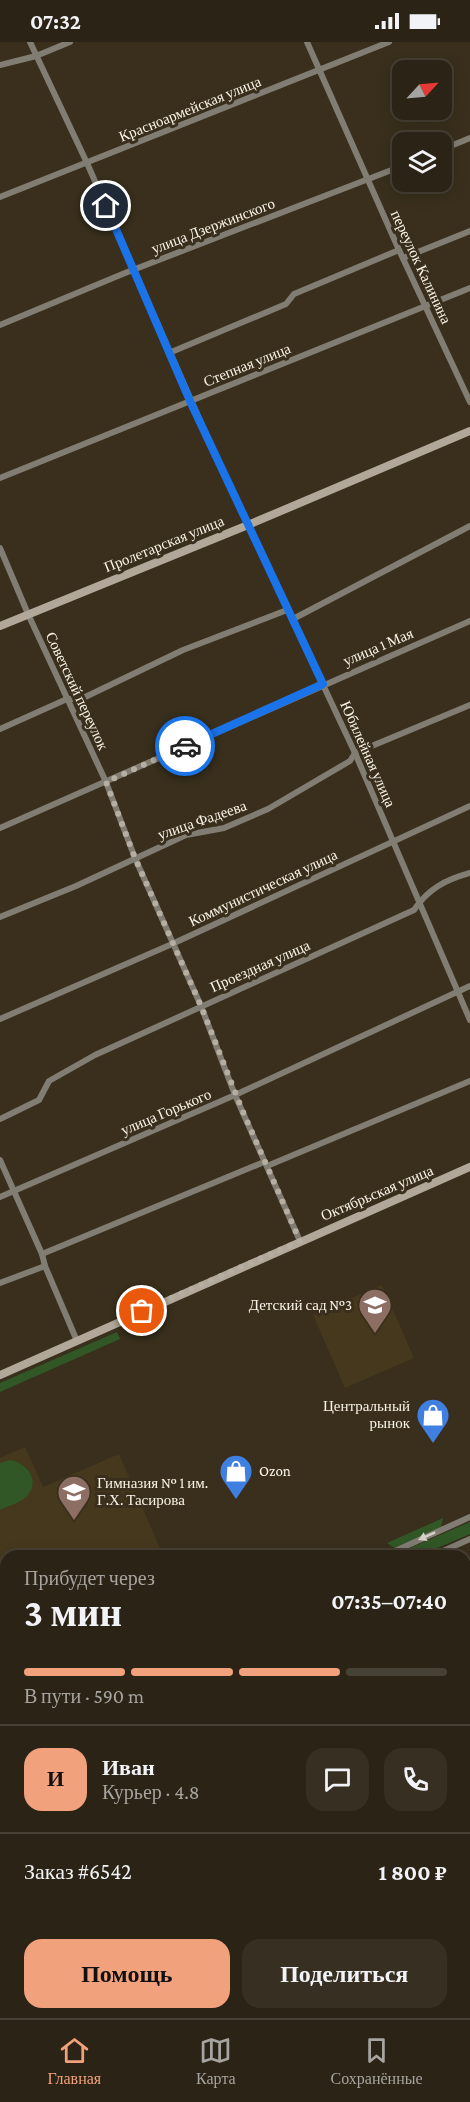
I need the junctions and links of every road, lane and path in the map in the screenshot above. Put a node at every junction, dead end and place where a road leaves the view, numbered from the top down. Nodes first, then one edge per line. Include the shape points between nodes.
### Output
1 (30, 42) edge
2 (70, 42) edge
3 (307, 42) edge
4 (389, 42) edge
5 (36, 56) junction
6 (0, 65) edge
7 (320, 70) junction
8 (470, 138) edge
9 (452, 145) edge
10 (87, 163) junction
11 (392, 170) edge
12 (369, 179) junction
13 (0, 197) edge
14 (470, 231) edge
15 (399, 250) junction
16 (403, 258) junction
17 (134, 270) junction
18 (470, 288) edge
19 (426, 306) junction
20 (0, 325) edge
21 (169, 353) junction
22 (190, 401) junction
23 (470, 402) edge
24 (470, 431) edge
25 (0, 478) edge
26 (248, 525) junction
27 (470, 526) edge
28 (0, 548) edge
29 (287, 610) junction
30 (28, 614) junction
31 (293, 619) junction
32 (470, 621) edge
33 (0, 626) edge
34 (323, 684) junction
35 (67, 699) junction
36 (470, 705) edge
37 (0, 729) edge
38 (355, 753) junction
39 (106, 782) junction
40 (470, 806) edge
41 (0, 828) edge
42 (393, 841) junction
43 (135, 858) junction
44 (470, 873) edge
45 (420, 901) junction
46 (0, 917) edge
47 (172, 944) junction
48 (470, 986) edge
49 (457, 991) junction
50 (201, 1006) junction
51 (0, 1019) edge
52 (470, 1020) edge
53 (470, 1081) edge
54 (236, 1095) junction
55 (0, 1119) edge
56 (0, 1160) edge
57 (265, 1164) junction
58 (470, 1167) edge
59 (13, 1191) junction
60 (0, 1197) edge
61 (300, 1241) junction
62 (42, 1254) junction
63 (45, 1266) junction
64 (0, 1283) edge
65 (77, 1341) junction
66 (0, 1375) edge
67 (470, 1517) edge
68 (470, 1539) edge
69 (397, 1550) edge
70 (445, 1550) edge

1 - 5 street, Юбилейная улица
2 - 5 street
3 - 7 street, переулок Калинина
4 - 7 street, Красноармейская улица
5 - 6 street
5 - 10 street, Юбилейная улица
7 - 10 street, Красноармейская улица
7 - 12 street, переулок Калинина
8 - 9 street
10 - 13 street, Красноармейская улица
10 - 17 street, Юбилейная улица
11 - 12 street, улица Дзержинского
12 - 15 street, переулок Калинина
12 - 17 street, улица Дзержинского
14 - 16 street
15 - 16 street, переулок Калинина
15 - 21 street via 294,294 286,304
16 - 19 street, переулок Калинина
17 - 20 street, улица Дзержинского
17 - 21 street, Юбилейная улица
18 - 19 street, Степная улица
19 - 22 street, Степная улица
19 - 23 street, переулок Калинина
21 - 22 street, Юбилейная улица
22 - 25 street, Степная улица
22 - 26 street, Юбилейная улица
24 - 26 street, Пролетарская улица
26 - 29 street, Юбилейная улица
26 - 30 street, Пролетарская улица
27 - 31 street
28 - 30 street, Советский переулок
29 - 31 street, Юбилейная улица
29 - 35 street via 183,650 81,699
30 - 33 street, Пролетарская улица
30 - 35 street, Советский переулок
31 - 34 street, Юбилейная улица
32 - 34 street, улица 1 Мая
34 - 38 street, Юбилейная улица
34 - 39 street, улица 1 Мая
35 - 37 street
35 - 39 street, Советский переулок
36 - 38 street, улица Фадеева
38 - 42 street, Юбилейная улица
38 - 43 street, улица Фадеева via 350,761 268,809 224,828 186,835
39 - 41 street, улица 1 Мая
39 - 43 street, Советский переулок
40 - 42 street, Коммунистическая улица
42 - 45 street, Юбилейная улица
42 - 47 street, Коммунистическая улица
43 - 46 street, улица Фадеева
43 - 47 street, Советский переулок
44 - 45 street, Проездная улица via 427,892
45 - 49 street, Юбилейная улица
45 - 50 street, Проездная улица via 414,910
47 - 50 street, Советский переулок
47 - 51 street, Коммунистическая улица
48 - 49 street, улица Горького
49 - 52 street, Юбилейная улица
49 - 54 street, улица Горького
50 - 54 street, Советский переулок
50 - 55 street, Проездная улица via 86,1060 50,1081 39,1100
53 - 57 street
54 - 57 street, Советский переулок
54 - 59 street, улица Горького
56 - 59 street
57 - 61 street, Советский переулок
57 - 62 street
58 - 61 street, Октябрьская улица
59 - 60 street, улица Горького
59 - 62 street
61 - 65 street, Октябрьская улица
62 - 63 street
63 - 64 street
63 - 65 street
65 - 66 street, Октябрьская улица
67 -> 69 street
68 - 70 street

